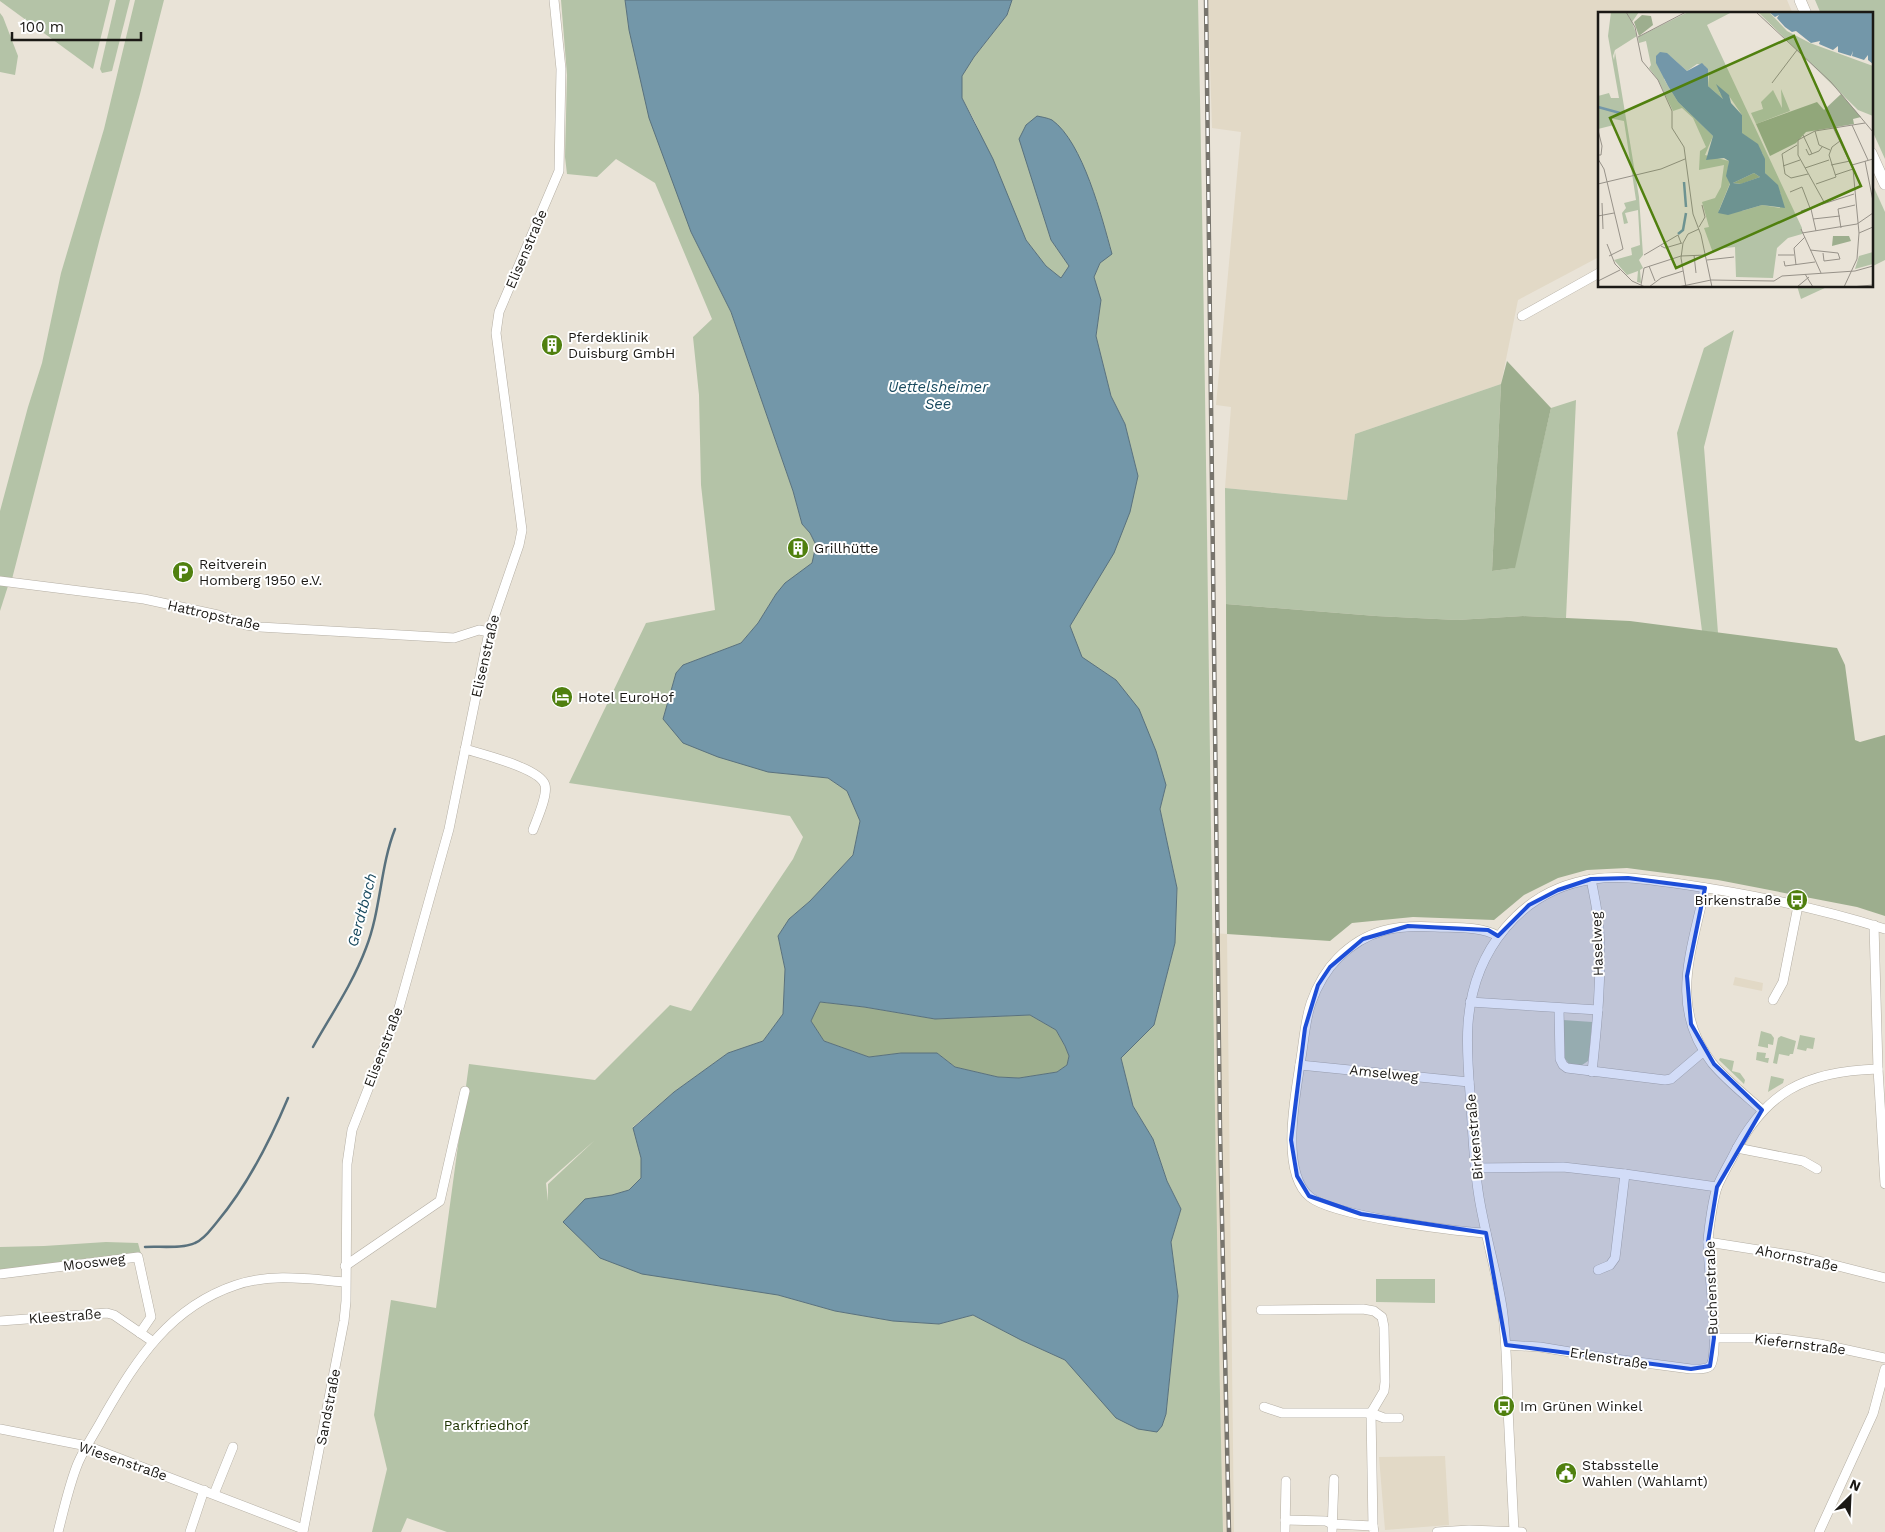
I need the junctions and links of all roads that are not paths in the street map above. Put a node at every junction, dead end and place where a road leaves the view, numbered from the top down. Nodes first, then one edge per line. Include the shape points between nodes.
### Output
1 (554, 0) edge
2 (1800, 0) edge
3 (1805, 12) edge
4 (1872, 155) edge
5 (1885, 184) edge
6 (1598, 274) edge
7 (1522, 316) dead end
8 (0, 581) edge
9 (489, 632) junction
10 (465, 749) junction
11 (534, 830) dead end
12 (1591, 879) junction
13 (1705, 888) junction
14 (1798, 906) junction
15 (1874, 925) junction
16 (1885, 929) edge
17 (1498, 936) junction
18 (1773, 1000) dead end
19 (1470, 1002) junction
20 (1559, 1008) junction
21 (1598, 1010) junction
22 (1704, 1051) junction
23 (1300, 1065) junction
24 (1878, 1069) junction
25 (1592, 1072) junction
26 (1469, 1082) junction
27 (465, 1091) dead end
28 (1762, 1110) junction
29 (1736, 1148) junction
30 (1475, 1168) junction
31 (1817, 1168) dead end
32 (1625, 1174) junction
33 (1885, 1184) edge
34 (1717, 1187) junction
35 (1486, 1233) junction
36 (1708, 1242) junction
37 (345, 1266) junction
38 (1598, 1270) dead end
39 (0, 1274) edge
40 (1885, 1278) edge
41 (345, 1282) junction
42 (1261, 1310) dead end
43 (0, 1321) edge
44 (140, 1333) junction
45 (1714, 1338) junction
46 (152, 1342) junction
47 (1506, 1345) junction
48 (1885, 1358) edge
49 (1710, 1366) joint
50 (1885, 1369) edge
51 (1264, 1407) dead end
52 (1370, 1414) junction
53 (1399, 1418) dead end
54 (0, 1429) edge
55 (87, 1446) junction
56 (232, 1447) dead end
57 (1334, 1479) dead end
58 (1286, 1481) dead end
59 (204, 1490) junction
60 (214, 1494) junction
61 (1285, 1520) junction
62 (1332, 1528) edge
63 (1373, 1529) edge
64 (303, 1530) edge
65 (58, 1532) edge
66 (190, 1532) edge
67 (1285, 1532) edge
68 (1437, 1532) edge
69 (1518, 1532) edge
70 (1819, 1532) edge

1 - 9 street, Elisenstraße via 561,69 560,171 497,323 522,530
2 - 3 main road
4 - 5 main road
6 - 7 street
8 - 9 street, Hattropstraße via 144,599 260,627 454,638 479,630
9 - 10 street, Elisenstraße
10 - 11 street via 528,770 540,778 545,784 545,791
10 - 37 street, Elisenstraße via 448,829 397,1015 352,1130 347,1164
12 - 13 street, Birkenstraße via 1628,878
12 - 17 street, Birkenstraße via 1558,890 1529,905
12 - 21 street, Haselweg via 1599,927
13 - 14 street, Birkenstraße
13 - 22 street via 1686,991 1691,1024
14 - 15 street, Birkenstraße
14 - 18 street via 1783,982
15 - 16 street, Birkenstraße
15 - 24 street
17 - 19 street, Birkenstraße via 1479,972
17 - 23 street via 1488,930 1408,926 1381,931 1354,944 1338,958 1318,985 1310,1004
19 - 20 street
19 - 26 street, Birkenstraße
20 - 21 street
20 - 25 street via 1562,1065
21 - 25 street, Haselweg
22 - 25 street via 1671,1079
22 - 28 street
23 - 26 street, Amselweg
23 - 35 street via 1291,1140 1297,1176 1309,1196 1334,1208 1361,1214
24 - 28 street, Buchenstraße via 1836,1073 1812,1080 1788,1089
24 - 33 street
26 - 30 street, Birkenstraße
27 - 37 street via 440,1201
28 - 29 street, Buchenstraße
29 - 31 street via 1802,1161
29 - 34 street, Buchenstraße
30 - 32 street via 1563,1167
30 - 35 street, Birkenstraße
32 - 34 street
32 - 38 street via 1615,1258 1610,1265
34 - 36 street, Buchenstraße
35 - 47 street, Birkenstraße via 1497,1278
36 - 40 street, Ahornstraße via 1803,1257
36 - 45 street, Buchenstraße
37 - 41 street, Elisenstraße
39 - 44 street, Moosweg via 138,1257 151,1317
41 - 46 street via 280,1278 235,1285 193,1306 172,1321
41 - 64 street, Sandstraße via 341,1342
42 - 52 street via 1363,1309 1382,1317 1384,1391
43 - 44 street, Kleestraße via 107,1313
44 - 46 street, Kleestraße
45 - 48 street, Kiefernstraße via 1775,1338
45 - 49 street, Buchenstraße
46 - 55 street via 117,1393
47 - 49 street, Erlenstraße via 1684,1368
47 - 69 street, Birkenstraße
50 - 70 street via 1872,1414
51 - 52 street via 1282,1413
52 - 53 street
52 - 63 street
54 - 55 street, Wiesenstraße
55 - 59 street, Wiesenstraße
55 - 65 street via 72,1478
56 - 60 street
57 - 62 street
58 - 61 street
59 - 60 street, Wiesenstraße
59 - 66 street
60 - 64 street, Wiesenstraße
61 - 62 street via 1326,1521
61 - 67 street
62 - 63 street
68 - 69 street

